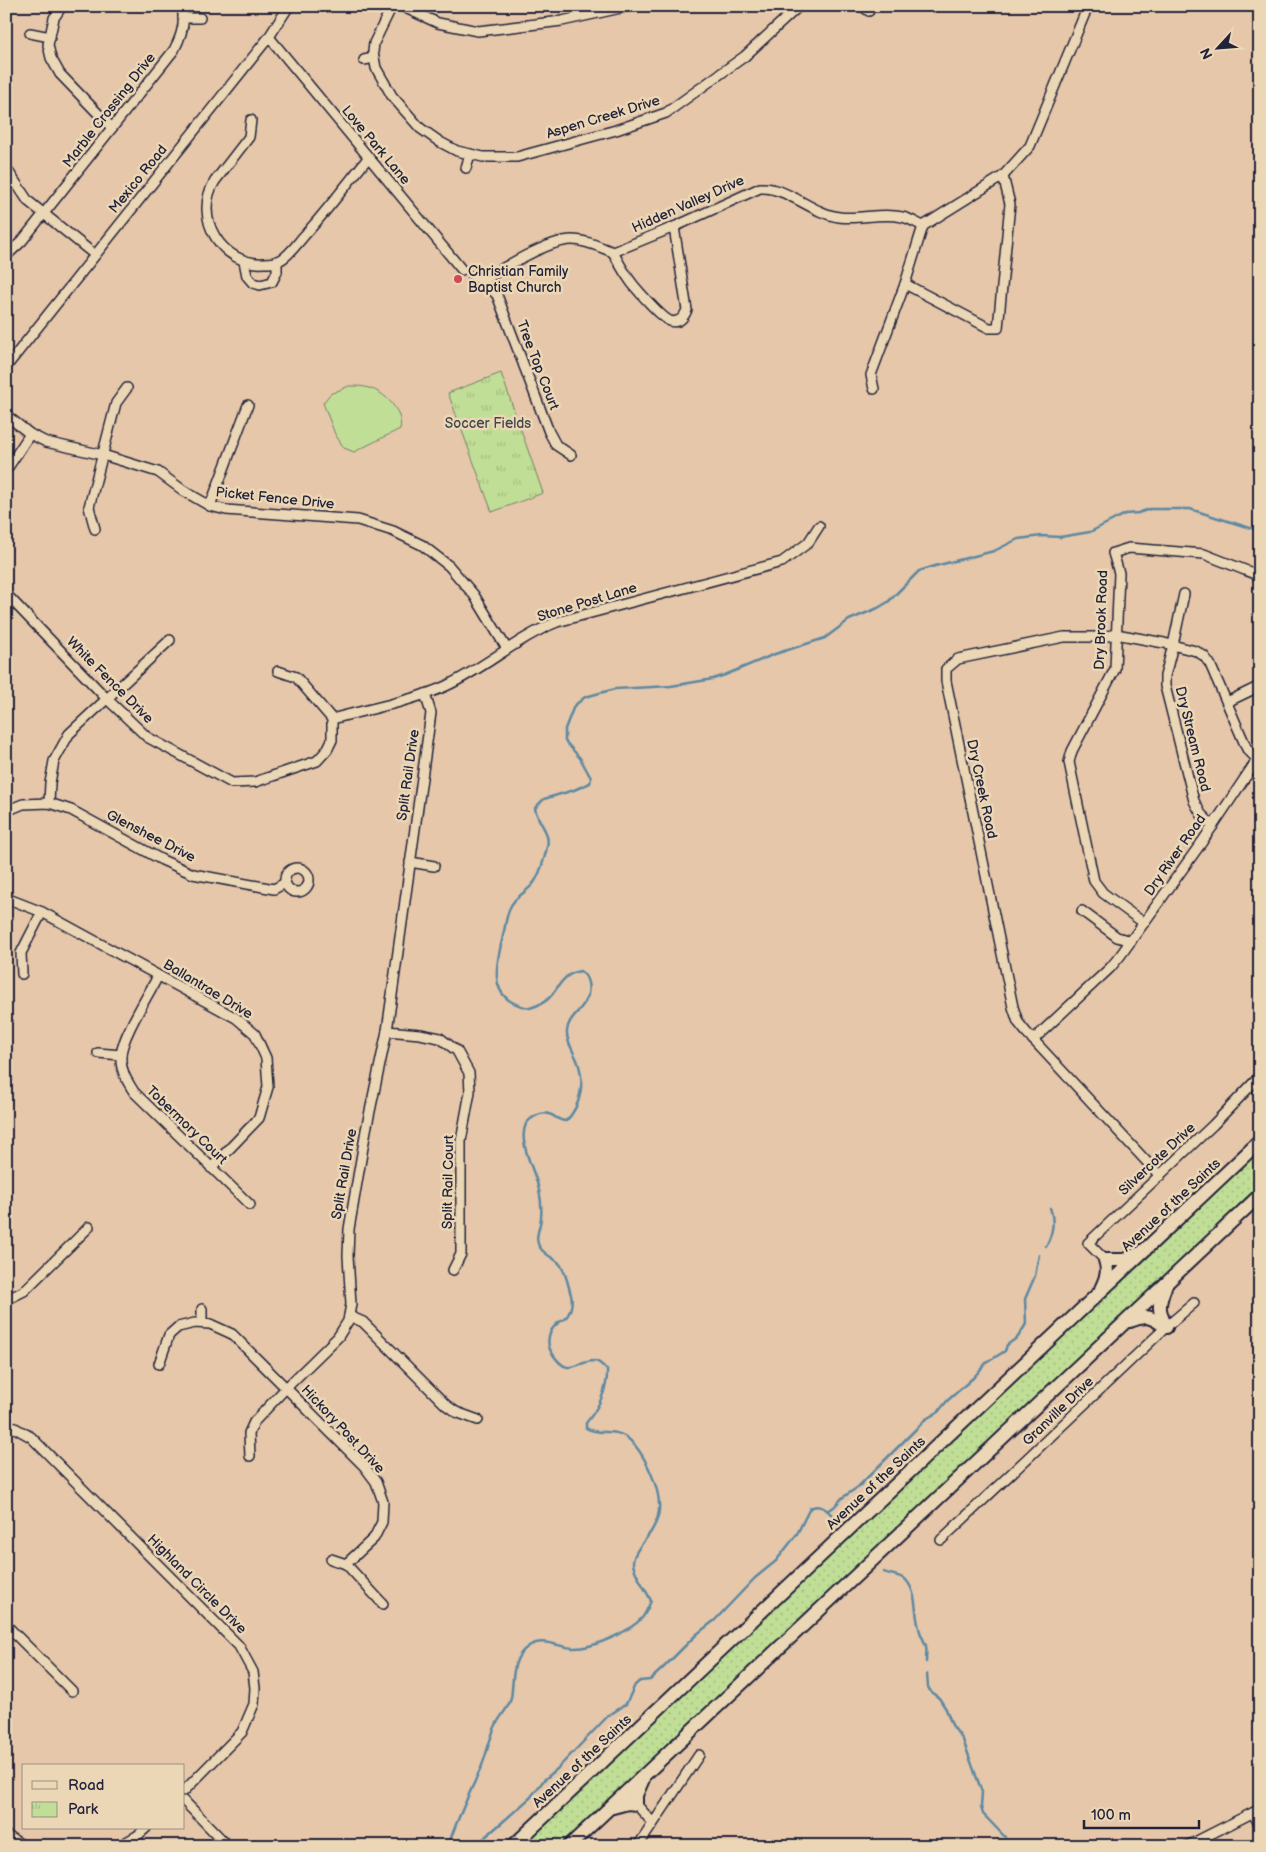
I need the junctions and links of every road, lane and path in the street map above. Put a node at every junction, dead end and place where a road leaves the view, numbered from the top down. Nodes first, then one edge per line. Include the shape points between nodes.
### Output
1 (62, 6) edge
2 (182, 6) edge
3 (289, 6) edge
4 (392, 6) edge
5 (401, 6) edge
6 (630, 6) edge
7 (799, 6) edge
8 (1088, 6) edge
9 (183, 18) junction
10 (200, 18) dead end
11 (30, 33) dead end
12 (269, 36) junction
13 (50, 37) junction
14 (374, 58) junction
15 (364, 60) dead end
16 (251, 120) dead end
17 (112, 128) junction
18 (470, 154) junction
19 (368, 158) junction
20 (6, 168) edge
21 (466, 168) dead end
22 (1003, 176) junction
23 (44, 214) junction
24 (674, 226) junction
25 (923, 226) junction
26 (613, 252) junction
27 (95, 255) junction
28 (6, 256) edge
29 (244, 261) junction
30 (277, 261) junction
31 (462, 270) dead end
32 (473, 276) dead end
33 (483, 281) junction
34 (905, 284) junction
35 (6, 367) edge
36 (127, 388) dead end
37 (874, 388) dead end
38 (248, 405) dead end
39 (6, 415) edge
40 (30, 434) junction
41 (102, 455) junction
42 (571, 455) dead end
43 (7, 469) edge
44 (210, 506) junction
45 (819, 526) dead end
46 (95, 529) dead end
47 (1260, 576) edge
48 (6, 594) edge
49 (1184, 594) dead end
50 (1116, 634) junction
51 (170, 640) dead end
52 (1173, 645) junction
53 (508, 649) junction
54 (278, 671) dead end
55 (1260, 686) edge
56 (425, 694) junction
57 (106, 698) junction
58 (1227, 702) junction
59 (332, 719) junction
60 (1258, 761) edge
61 (48, 803) junction
62 (6, 811) edge
63 (1213, 826) junction
64 (410, 862) junction
65 (434, 866) dead end
66 (285, 883) dead end
67 (6, 898) edge
68 (1082, 911) dead end
69 (42, 912) junction
70 (1144, 923) junction
71 (1131, 941) junction
72 (22, 974) dead end
73 (158, 976) junction
74 (387, 1031) junction
75 (1033, 1040) junction
76 (98, 1053) dead end
77 (121, 1055) junction
78 (1260, 1076) edge
79 (1260, 1141) edge
80 (212, 1168) junction
81 (1160, 1176) junction
82 (1260, 1195) edge
83 (250, 1205) dead end
84 (89, 1227) dead end
85 (1143, 1252) junction
86 (1105, 1260) junction
87 (453, 1270) dead end
88 (1166, 1284) junction
89 (1099, 1294) junction
90 (6, 1300) edge
91 (1194, 1303) dead end
92 (202, 1309) dead end
93 (349, 1316) junction
94 (202, 1323) junction
95 (1125, 1323) junction
96 (1166, 1327) junction
97 (158, 1364) dead end
98 (286, 1388) junction
99 (478, 1420) dead end
100 (6, 1423) edge
101 (250, 1456) dead end
102 (941, 1540) dead end
103 (331, 1559) dead end
104 (346, 1564) junction
105 (383, 1604) dead end
106 (6, 1625) edge
107 (72, 1691) dead end
108 (700, 1755) dead end
109 (645, 1775) junction
110 (185, 1790) edge
111 (185, 1802) edge
112 (636, 1804) junction
113 (608, 1810) junction
114 (1256, 1811) edge
115 (653, 1824) junction
116 (1260, 1826) edge
117 (144, 1830) edge
118 (6, 1835) edge
119 (226, 1844) dead end
120 (24, 1846) edge
121 (119, 1846) edge
122 (513, 1846) edge
123 (569, 1846) edge
124 (638, 1846) edge
125 (1187, 1846) edge

1 - 13 street via 56,13
2 - 9 street, Marble Crossing Drive
3 - 12 street, Mexico Road
4 - 14 street via 374,43
5 - 6 street via 438,23 478,31 562,21
7 - 18 street, Aspen Creek Drive via 745,56 666,113 517,156 479,157
8 - 22 street via 1030,146
9 - 10 street
9 - 17 street, Marble Crossing Drive via 180,38 174,50
11 - 13 street
12 - 19 street, Love Park Lane
12 - 27 street, Mexico Road
13 - 17 street via 48,52 60,74
14 - 15 street
14 - 18 street, Aspen Creek Drive via 392,96 420,128 457,151
16 - 29 street via 249,137 211,187 208,201 212,233 220,246
17 - 23 street, Marble Crossing Drive
18 - 21 street
19 - 30 street via 318,221 289,253
19 - 31 street, Love Park Lane
20 - 23 street via 28,200
22 - 25 street
22 - 34 street via 1010,204 998,328 989,328
23 - 27 street
23 - 28 street, Marble Crossing Drive
24 - 25 street, Hidden Valley Drive via 767,187 817,211 840,218 902,217
24 - 26 street, Hidden Valley Drive
24 - 26 street via 687,310 680,321 670,321 660,313 629,280
25 - 34 street
26 - 33 street via 586,241 563,240 502,268
27 - 35 street, Mexico Road
29 - 30 street via 260,264
29 - 30 street via 247,276 253,283 260,284 272,282 277,272
32 - 33 street
33 - 42 street, Tree Top Court via 497,295 549,432 556,445
34 - 37 street via 871,375
36 - 41 street via 116,403
38 - 44 street
39 - 40 street, Picket Fence Drive
40 - 41 street, Picket Fence Drive via 46,442
40 - 43 street
41 - 44 street, Picket Fence Drive via 158,472 184,492
41 - 46 street via 89,507
44 - 53 street, Picket Fence Drive via 358,520 393,530 422,545 449,566 474,595
45 - 53 street, Stone Post Lane via 808,544 782,562 557,622
47 - 50 street, Dry Brook Road via 1204,554 1120,550 1113,553 1119,573
48 - 57 street, White Fence Drive
49 - 52 street, Dry Stream Road
50 - 52 street, Dry Creek Road
50 - 70 street, Dry Brook Road via 1115,669 1068,762 1094,881 1103,892
50 - 75 street, Dry Creek Road via 1064,638 958,659 946,669 1013,1007 1018,1022
51 - 57 street
52 - 58 street, Dry Creek Road via 1204,656
52 - 63 street, Dry Stream Road via 1164,676 1165,686 1194,802
53 - 56 street, Stone Post Lane via 447,685
54 - 59 street via 296,677
55 - 58 street
56 - 59 street, Stone Post Lane
56 - 64 street, Split Rail Drive via 431,713
57 - 59 street, White Fence Drive via 147,737 232,783 255,782 318,761 332,740
57 - 61 street via 69,734 54,761
58 - 60 street, Dry Creek Road via 1247,748
60 - 63 street, Dry River Road
61 - 62 street, Glenshee Drive via 23,804
61 - 66 street, Glenshee Drive via 72,810 193,874 274,889
63 - 70 street, Dry River Road
64 - 65 street
64 - 74 street, Split Rail Drive
67 - 69 street, Ballantrae Drive
68 - 71 street via 1117,937
69 - 72 street via 20,953
69 - 73 street, Ballantrae Drive
70 - 71 street, Dry River Road
71 - 75 street, Dry River Road via 1110,968
73 - 77 street, Tobermory Court via 124,1040
73 - 80 street, Ballantrae Drive via 236,1018 255,1034 266,1058 268,1087 259,1118
74 - 87 street, Split Rail Court via 440,1038 457,1051 469,1073 470,1092 461,1141 461,1254
74 - 93 street, Split Rail Drive via 349,1229
75 - 81 street, Dry Creek Road
76 - 77 street
77 - 80 street, Tobermory Court via 124,1076 134,1092
78 - 81 street, Silvercote Drive
79 - 85 highway, Avenue of the Saints
80 - 83 street, Tobermory Court
81 - 86 street, Silvercote Drive via 1088,1243
82 - 88 highway
84 - 90 street via 24,1291
85 - 86 highway via 1125,1260
85 - 89 highway, Avenue of the Saints
86 - 89 highway via 1108,1274
88 - 95 highway
88 - 96 highway via 1159,1307
89 - 122 highway, Avenue of the Saints
91 - 96 street, Granville Drive
92 - 94 street
93 - 98 street, Split Rail Drive via 338,1337
93 - 99 street via 363,1322 446,1405
94 - 97 street via 178,1327 169,1335
94 - 98 street, Hickory Post Drive via 232,1334
95 - 96 highway via 1145,1316
95 - 109 highway
96 - 102 street, Granville Drive
98 - 101 street, Split Rail Drive via 254,1422 249,1433
98 - 104 street, Hickory Post Drive via 364,1466 376,1482 383,1502 382,1522 374,1538
100 - 110 street, Highland Circle Drive via 31,1437 239,1646 253,1672 254,1704 242,1732
103 - 104 street
104 - 105 street
106 - 107 street
108 - 115 street
109 - 112 highway
109 - 113 highway
111 - 119 street
112 - 113 highway via 628,1802
112 - 115 street
113 - 123 highway
114 - 116 street
114 - 125 street
115 - 124 street
117 - 121 street
118 - 120 street

